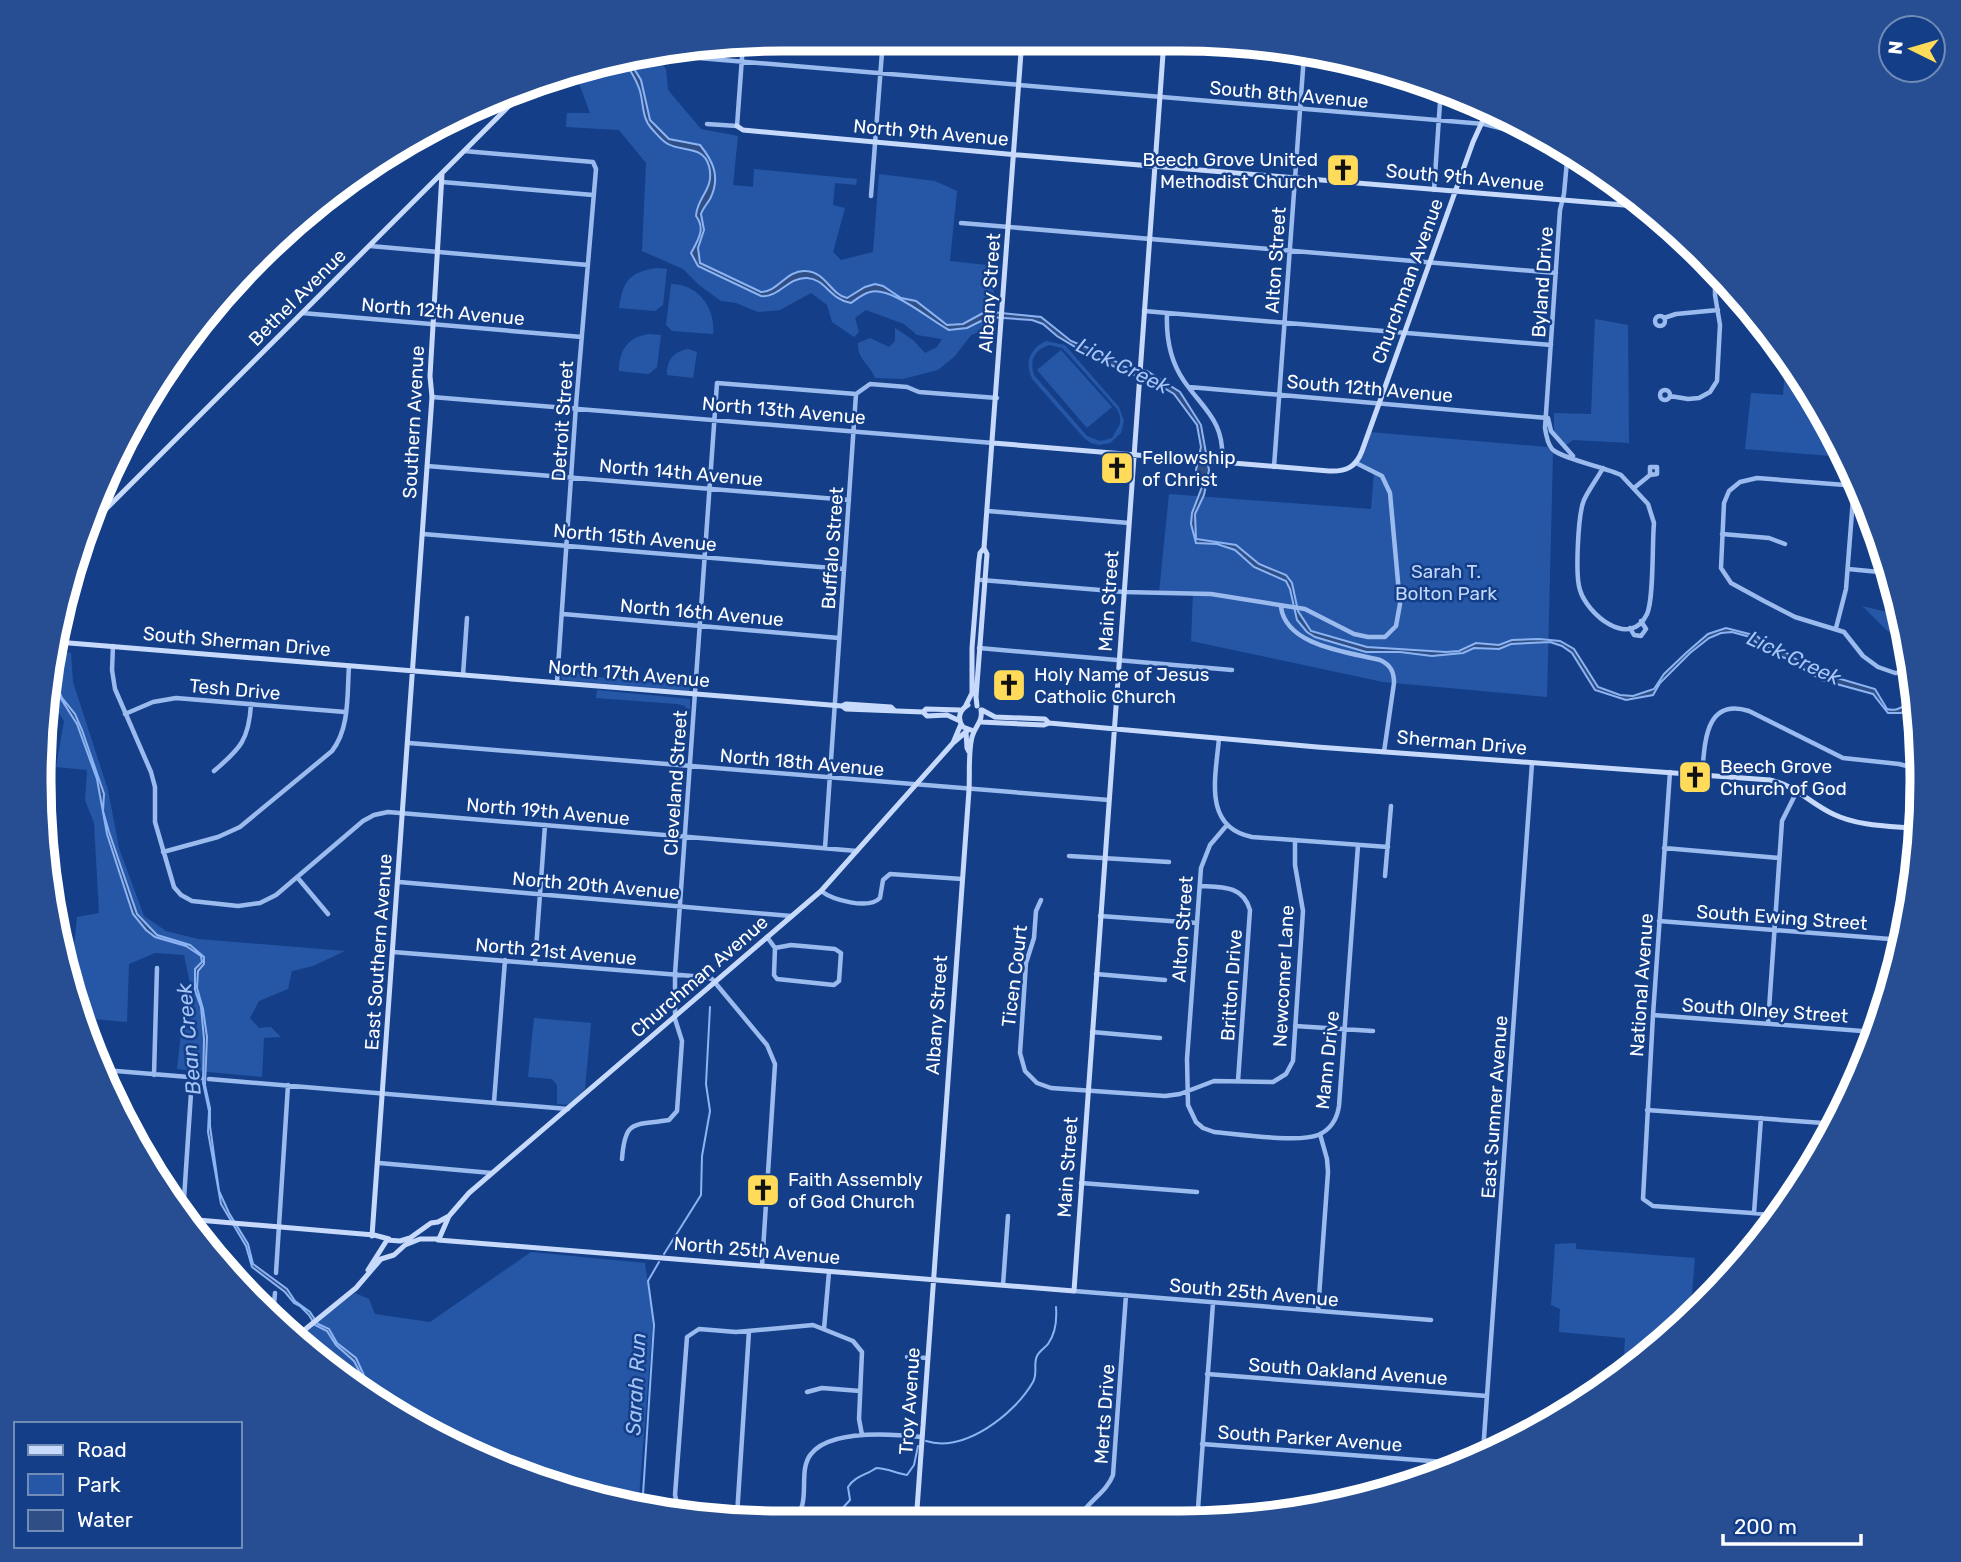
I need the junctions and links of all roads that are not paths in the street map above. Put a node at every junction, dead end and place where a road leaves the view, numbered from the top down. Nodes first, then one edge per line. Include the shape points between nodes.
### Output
1 (882, 51) edge
2 (1022, 51) edge
3 (1163, 51) edge
4 (742, 52) edge
5 (686, 57) edge
6 (741, 62) junction
7 (1303, 62) edge
8 (880, 74) junction
9 (1019, 85) junction
10 (1160, 97) junction
11 (1440, 99) edge
12 (513, 102) edge
13 (1300, 109) junction
14 (1484, 117) edge
15 (1439, 121) junction
16 (707, 124) dead end
17 (1480, 124) junction
18 (737, 127) junction
19 (1512, 131) edge
20 (875, 143) junction
21 (463, 151) junction
22 (1014, 155) junction
23 (1567, 162) edge
24 (1154, 167) junction
25 (442, 174) junction
26 (1295, 178) junction
27 (442, 183) junction
28 (1434, 190) junction
29 (1455, 192) junction
30 (593, 195) junction
31 (871, 196) dead end
32 (1562, 201) junction
33 (1629, 206) edge
34 (961, 223) dead end
35 (1009, 227) junction
36 (1150, 239) junction
37 (370, 246) junction
38 (1290, 251) junction
39 (438, 252) junction
40 (1430, 262) junction
41 (588, 265) junction
42 (1556, 273) junction
43 (1715, 285) edge
44 (1718, 310) junction
45 (1144, 311) junction
46 (302, 313) junction
47 (1167, 313) junction
48 (1664, 318) dead end
49 (1285, 323) junction
50 (433, 324) junction
51 (1405, 333) junction
52 (582, 337) junction
53 (1552, 345) junction
54 (1189, 387) junction
55 (856, 394) junction
56 (1279, 394) junction
57 (1670, 396) dead end
58 (432, 397) junction
59 (997, 398) junction
60 (1380, 403) junction
61 (575, 409) junction
62 (1548, 418) junction
63 (715, 420) junction
64 (853, 432) junction
65 (993, 443) junction
66 (1134, 455) junction
67 (1577, 459) junction
68 (1219, 462) junction
69 (1356, 463) junction
70 (428, 466) junction
71 (1274, 467) junction
72 (1603, 468) junction
73 (1650, 475) dead end
74 (571, 477) junction
75 (1847, 485) edge
76 (1634, 488) junction
77 (710, 489) junction
78 (849, 500) junction
79 (1855, 501) edge
80 (988, 511) junction
81 (102, 513) edge
82 (1129, 523) junction
83 (423, 534) junction
84 (1722, 534) junction
85 (1785, 544) dead end
86 (567, 546) junction
87 (985, 548) junction
88 (705, 557) junction
89 (844, 569) junction
90 (1848, 569) junction
91 (1879, 572) edge
92 (983, 580) junction
93 (1125, 592) junction
94 (1281, 607) junction
95 (563, 614) junction
96 (467, 618) dead end
97 (1641, 621) junction
98 (701, 625) junction
99 (1630, 628) junction
100 (1836, 628) junction
101 (839, 638) junction
102 (64, 643) edge
103 (113, 646) junction
104 (976, 648) junction
105 (1119, 660) junction
106 (349, 666) junction
107 (1232, 670) dead end
108 (414, 671) junction
109 (1902, 673) edge
110 (463, 675) junction
111 (557, 682) junction
112 (695, 694) junction
113 (251, 705) junction
114 (834, 706) junction
115 (963, 708) junction
116 (979, 708) junction
117 (345, 712) junction
118 (923, 712) junction
119 (125, 714) junction
120 (981, 722) junction
121 (1049, 723) junction
122 (964, 727) junction
123 (976, 728) junction
124 (1114, 730) junction
125 (1219, 738) junction
126 (409, 743) junction
127 (952, 745) junction
128 (1384, 752) junction
129 (969, 753) junction
130 (1532, 763) junction
131 (690, 766) junction
132 (1910, 767) edge
133 (214, 771) dead end
134 (1670, 772) junction
135 (1702, 774) junction
136 (830, 778) junction
137 (917, 786) junction
138 (968, 790) junction
139 (1797, 791) junction
140 (1109, 800) junction
141 (1391, 806) dead end
142 (404, 813) junction
143 (545, 825) junction
144 (1227, 825) junction
145 (1909, 828) edge
146 (685, 836) junction
147 (1295, 840) junction
148 (1358, 845) junction
149 (1388, 847) junction
150 (825, 848) junction
151 (1664, 848) junction
152 (858, 851) junction
153 (163, 852) junction
154 (1069, 856) dead end
155 (1105, 858) junction
156 (1779, 858) junction
157 (1169, 862) dead end
158 (1385, 876) dead end
159 (297, 877) junction
160 (962, 879) junction
161 (399, 882) junction
162 (1200, 886) junction
163 (821, 891) junction
164 (540, 895) junction
165 (1041, 901) dead end
166 (680, 906) junction
167 (328, 914) dead end
168 (792, 916) junction
169 (1100, 916) junction
170 (1659, 921) junction
171 (1197, 923) junction
172 (1775, 930) junction
173 (767, 937) junction
174 (1892, 939) edge
175 (775, 948) junction
176 (393, 952) junction
177 (505, 960) junction
178 (535, 963) junction
179 (157, 968) dead end
180 (675, 974) junction
181 (1097, 974) junction
182 (1165, 980) dead end
183 (715, 983) junction
184 (1653, 1015) junction
185 (675, 1017) junction
186 (1768, 1024) junction
187 (1295, 1026) junction
188 (1345, 1030) junction
189 (1373, 1031) dead end
190 (1865, 1031) edge
191 (1092, 1032) junction
192 (1160, 1038) dead end
193 (111, 1071) edge
194 (1289, 1071) joint
195 (155, 1074) junction
196 (192, 1078) junction
197 (201, 1078) dead end
198 (209, 1079) dead end
199 (1238, 1081) junction
200 (288, 1085) junction
201 (1088, 1091) junction
202 (1188, 1091) junction
203 (383, 1093) junction
204 (494, 1103) junction
205 (569, 1109) junction
206 (1647, 1110) junction
207 (1760, 1118) junction
208 (1825, 1123) edge
209 (1320, 1134) junction
210 (622, 1159) dead end
211 (379, 1163) junction
212 (492, 1173) junction
213 (1081, 1183) junction
214 (1197, 1192) dead end
215 (184, 1201) edge
216 (1754, 1213) junction
217 (1768, 1214) edge
218 (449, 1216) junction
219 (1008, 1216) dead end
220 (198, 1220) edge
221 (436, 1223) junction
222 (279, 1227) junction
223 (444, 1231) junction
224 (372, 1236) junction
225 (392, 1240) junction
226 (438, 1240) junction
227 (381, 1247) junction
228 (399, 1249) junction
229 (389, 1256) junction
230 (762, 1266) junction
231 (829, 1272) junction
232 (276, 1273) dead end
233 (933, 1281) junction
234 (1003, 1285) junction
235 (353, 1289) junction
236 (1074, 1291) junction
237 (275, 1293) dead end
238 (1126, 1295) junction
239 (1213, 1303) junction
240 (274, 1305) edge
241 (1318, 1311) junction
242 (1432, 1320) dead end
243 (824, 1329) junction
244 (749, 1331) junction
245 (302, 1332) edge
246 (907, 1357) dead end
247 (928, 1358) junction
248 (1207, 1374) junction
249 (860, 1391) junction
250 (807, 1392) dead end
251 (1487, 1396) junction
252 (862, 1435) junction
253 (922, 1437) junction
254 (1202, 1444) junction
255 (1484, 1445) edge
256 (1443, 1462) edge
257 (678, 1504) edge
258 (737, 1510) edge
259 (800, 1511) edge
260 (917, 1511) edge
261 (1084, 1511) edge
262 (1198, 1511) edge

1 - 8 street
2 - 9 street, Albany Street
3 - 10 street, Main Street
4 - 6 street
5 - 6 street, South 8th Avenue
6 - 8 street, South 8th Avenue
6 - 18 street
7 - 13 street, Alton Street
8 - 9 street, South 8th Avenue
8 - 20 street
9 - 10 street, South 8th Avenue
9 - 22 street, Albany Street
10 - 13 street, South 8th Avenue
10 - 24 street, Main Street
11 - 15 street
12 - 21 street, Bethel Avenue
13 - 15 street, South 8th Avenue
13 - 26 street, Alton Street
14 - 17 street, Churchman Avenue
15 - 17 street, South 8th Avenue
15 - 28 street
16 - 18 street, North 9th Avenue
17 - 19 street, South 8th Avenue
17 - 29 street, Churchman Avenue
18 - 20 street, North 9th Avenue
20 - 22 street, North 9th Avenue
20 - 31 street
21 - 25 street, Bethel Avenue
21 - 30 street, Detroit Street via 593,162
22 - 24 street, North 9th Avenue
22 - 35 street, Albany Street
23 - 32 street, Byland Drive
24 - 26 street, South 9th Avenue
24 - 36 street, Main Street
25 - 27 street, Southern Avenue
25 - 37 street, Bethel Avenue
26 - 28 street, South 9th Avenue
26 - 38 street, Alton Street
27 - 30 street
27 - 39 street, Southern Avenue
28 - 29 street, South 9th Avenue
29 - 32 street, South 9th Avenue
29 - 40 street, Churchman Avenue
30 - 41 street, Detroit Street
32 - 33 street, South 9th Avenue
32 - 42 street, Byland Drive
34 - 35 street
35 - 36 street
35 - 59 street, Albany Street
36 - 38 street
36 - 45 street, Main Street
37 - 39 street
37 - 46 street, Bethel Avenue
38 - 40 street
38 - 49 street, Alton Street
39 - 41 street
39 - 50 street, Southern Avenue
40 - 42 street
40 - 51 street, Churchman Avenue
41 - 52 street, Detroit Street
42 - 53 street, Byland Drive
43 - 44 street
44 - 48 street
44 - 57 street via 1715,385 1699,398
45 - 47 street
45 - 66 street, Main Street
46 - 50 street, North 12th Avenue
46 - 81 street, Bethel Avenue
47 - 49 street
47 - 54 street via 1170,350
49 - 51 street
49 - 56 street, Alton Street
50 - 52 street, North 12th Avenue
50 - 58 street, Southern Avenue
51 - 53 street
51 - 60 street, Churchman Avenue
52 - 61 street, Detroit Street
53 - 62 street, Byland Drive
54 - 56 street, South 12th Avenue
54 - 68 street via 1214,421 1221,441
55 - 59 street via 870,384
55 - 63 street, Cleveland Street via 717,383
55 - 64 street, Buffalo Street
56 - 60 street, South 12th Avenue
56 - 71 street, Alton Street
58 - 61 street, North 13th Avenue
58 - 70 street, Southern Avenue
59 - 65 street, Albany Street
60 - 62 street, South 12th Avenue
60 - 69 street, Churchman Avenue
61 - 63 street, North 13th Avenue
61 - 74 street, Detroit Street
62 - 67 street via 1550,431
62 - 67 street, Byland Drive via 1545,428 1551,447
63 - 64 street, North 13th Avenue
63 - 77 street, Cleveland Street
64 - 65 street, North 13th Avenue
64 - 78 street, Buffalo Street
65 - 66 street, North 13th Avenue
65 - 80 street, Albany Street
66 - 68 street, North 13th Avenue
66 - 82 street, Main Street
67 - 72 street
68 - 71 street, North 13th Avenue
69 - 71 street, North 13th Avenue via 1337,471
69 - 94 street via 1380,475 1389,489 1398,621 1389,634 1379,638 1358,635 1300,608
70 - 74 street, North 14th Avenue
70 - 83 street, Southern Avenue
72 - 76 street via 1622,475
72 - 99 street via 1582,508 1579,589 1586,603 1608,624
73 - 76 street
74 - 77 street, North 14th Avenue
74 - 86 street, Detroit Street
75 - 84 street via 1757,478 1742,481 1726,497
76 - 97 street via 1654,521 1649,606
77 - 78 street, North 14th Avenue
77 - 88 street, Cleveland Street
78 - 89 street, Buffalo Street
79 - 90 street
80 - 82 street
80 - 87 street, Albany Street
82 - 93 street, Main Street
83 - 86 street, North 15th Avenue
83 - 108 street, Southern Avenue
84 - 85 street via 1772,538
84 - 100 street via 1721,568 1736,586 1797,618
86 - 88 street, North 15th Avenue
86 - 95 street, Detroit Street
87 - 92 street, Albany Street
87 - 104 street, Albany Street via 979,560
88 - 89 street, North 15th Avenue
88 - 98 street, Cleveland Street
89 - 101 street, Buffalo Street
90 - 91 street
90 - 100 street
92 - 93 street
92 - 104 street, Albany Street
93 - 94 street via 1207,594
93 - 105 street, Main Street
94 - 128 street via 1285,622 1304,639 1389,666 1394,683
95 - 98 street, North 16th Avenue
95 - 111 street, Detroit Street
96 - 110 street
97 - 99 street
97 - 99 street via 1646,629 1641,636 1635,636
98 - 101 street, North 16th Avenue
98 - 112 street, Cleveland Street
100 - 109 street via 1876,666
101 - 114 street, Buffalo Street
102 - 103 street, South Sherman Drive
103 - 106 street, South Sherman Drive
103 - 119 street via 113,683
104 - 105 street
104 - 115 street, Albany Street via 972,693
104 - 116 street, Albany Street
105 - 107 street
105 - 124 street, Main Street
106 - 108 street, South Sherman Drive
106 - 117 street
108 - 110 street, North 17th Avenue
108 - 126 street, East Southern Avenue
110 - 111 street, North 17th Avenue
111 - 112 street, North 17th Avenue
112 - 114 street, North 17th Avenue
112 - 131 street, Cleveland Street
113 - 117 street, Tesh Drive
113 - 119 street, Tesh Drive via 172,698
113 - 133 street via 243,743
114 - 118 street, North 17th Avenue via 891,706
114 - 136 street, Buffalo Street
115 - 116 street, North 17th Avenue
115 - 118 street, North 17th Avenue
115 - 122 street, Albany Street
116 - 120 street, Albany Street
116 - 121 street via 995,717 1045,719
117 - 153 street via 342,734 332,751 248,821 224,834
118 - 122 street, North 17th Avenue via 947,715
119 - 153 street via 152,772 155,822
120 - 121 street
120 - 123 street
121 - 124 street
122 - 123 street
122 - 127 street, Churchman Avenue
122 - 129 street, Albany Street
123 - 129 street, Albany Street
124 - 125 street, Sherman Drive
124 - 140 street, Main Street
125 - 128 street, Sherman Drive
125 - 144 street via 1215,800
126 - 131 street, North 18th Avenue
126 - 142 street, East Southern Avenue
127 - 129 street
127 - 137 street, Churchman Avenue
128 - 130 street, Sherman Drive
129 - 138 street, Albany Street
130 - 134 street, Sherman Drive
130 - 251 street, East Sumner Avenue
131 - 136 street, North 18th Avenue
131 - 146 street, Cleveland Street
132 - 135 street via 1843,758 1751,712 1735,709 1717,715 1709,725
134 - 135 street, Sherman Drive
134 - 151 street, National Avenue
135 - 139 street via 1772,780
136 - 137 street, North 18th Avenue
136 - 150 street, Buffalo Street
137 - 138 street, North 18th Avenue
137 - 152 street, Churchman Avenue
138 - 140 street, North 18th Avenue
138 - 160 street, Albany Street
139 - 145 street via 1849,820
139 - 156 street via 1784,815
140 - 155 street, Main Street
141 - 149 street
142 - 143 street, North 19th Avenue
142 - 159 street, North 19th Avenue via 386,812 366,819
142 - 161 street, East Southern Avenue
143 - 146 street, North 19th Avenue
143 - 164 street
144 - 147 street via 1248,836
144 - 162 street, Alton Street via 1205,854
146 - 150 street, North 19th Avenue
146 - 166 street, Cleveland Street
147 - 148 street
147 - 187 street, Newcomer Lane via 1303,911
148 - 149 street
148 - 188 street, Mann Drive
149 - 158 street
150 - 152 street, North 19th Avenue
151 - 156 street
151 - 170 street, National Avenue
152 - 163 street, Churchman Avenue
153 - 159 street, North 19th Avenue via 172,884 179,894 198,902 252,905 272,897
154 - 155 street
155 - 157 street
155 - 169 street, Main Street
156 - 172 street
159 - 167 street
160 - 163 street via 890,874 883,880 880,898 872,903 833,900
160 - 233 street, Albany Street
161 - 164 street, North 20th Avenue
161 - 176 street, East Southern Avenue
162 - 171 street, Alton Street
162 - 199 street, Britton Drive via 1236,891 1250,910
163 - 168 street, Churchman Avenue
164 - 166 street, North 20th Avenue
164 - 178 street
165 - 201 street, Ticen Court via 1026,963 1021,1061 1027,1075 1042,1086
166 - 168 street, North 20th Avenue
166 - 180 street, Cleveland Street
168 - 173 street, Churchman Avenue
169 - 171 street
169 - 181 street, Main Street
170 - 172 street, South Ewing Street
170 - 184 street, National Avenue
171 - 202 street, Alton Street
172 - 174 street, South Ewing Street
172 - 186 street
173 - 175 street
173 - 183 street, Churchman Avenue
175 - 175 street via 777,979 834,985 839,981 841,953 835,949
176 - 177 street, North 21st Avenue
176 - 203 street, East Southern Avenue
177 - 178 street, North 21st Avenue
177 - 204 street
178 - 180 street, North 21st Avenue
179 - 195 street
180 - 183 street, North 21st Avenue via 705,977
180 - 185 street, Cleveland Street
181 - 182 street
181 - 191 street, Main Street
183 - 185 street, Churchman Avenue
183 - 230 street via 767,1045 775,1065
184 - 186 street, South Olney Street
184 - 206 street, National Avenue
185 - 205 street, Churchman Avenue
185 - 210 street, Cleveland Street via 682,1041 676,1113 669,1120 629,1128
186 - 190 street, South Olney Street
187 - 188 street
187 - 194 street, Newcomer Lane
188 - 189 street
188 - 209 street, Mann Drive via 1339,1110
191 - 192 street
191 - 201 street, Main Street
193 - 195 street
194 - 199 street, Ticen Court via 1273,1082
195 - 196 street
196 - 197 street
196 - 215 street
198 - 200 street
199 - 202 street, Ticen Court via 1212,1082
200 - 203 street
200 - 222 street
201 - 202 street, Ticen Court via 1165,1096
201 - 213 street, Main Street
202 - 209 street, Alton Street via 1191,1115 1209,1131 1301,1138
203 - 204 street
203 - 211 street, East Southern Avenue
204 - 205 street
205 - 212 street, Churchman Avenue
206 - 207 street
206 - 216 street, National Avenue via 1643,1201 1653,1206
207 - 208 street
207 - 216 street
209 - 241 street, Mann Drive via 1328,1172
211 - 212 street
211 - 224 street, East Southern Avenue
212 - 218 street, Churchman Avenue
213 - 214 street
213 - 236 street, Main Street
216 - 217 street
218 - 221 street, Churchman Avenue
218 - 223 street, Churchman Avenue
219 - 234 street
220 - 222 street
221 - 223 street
221 - 225 street, Churchman Avenue via 410,1238
222 - 224 street
222 - 232 street
223 - 226 street, Churchman Avenue
224 - 225 street
224 - 227 street
225 - 227 street, Churchman Avenue
225 - 228 street
226 - 228 street, Churchman Avenue via 420,1239
226 - 230 street, North 25th Avenue
227 - 229 street
227 - 235 street, Churchman Avenue
228 - 229 street, Churchman Avenue
229 - 235 street, Churchman Avenue
230 - 231 street, North 25th Avenue
231 - 233 street, North 25th Avenue
231 - 243 street
233 - 234 street, North 25th Avenue
233 - 247 street, Troy Avenue
234 - 236 street, North 25th Avenue
235 - 245 street, Churchman Avenue
236 - 238 street, South 25th Avenue
237 - 240 street
238 - 239 street, South 25th Avenue
238 - 261 street, Merts Drive via 1113,1475 1107,1488
239 - 241 street, South 25th Avenue
239 - 248 street
241 - 242 street, South 25th Avenue
243 - 244 street via 810,1325
243 - 249 street via 860,1347
244 - 257 street via 699,1329 685,1342
244 - 258 street
246 - 247 street
247 - 253 street, Troy Avenue
248 - 251 street, South Oakland Avenue
248 - 254 street
249 - 250 street via 822,1388
249 - 252 street
251 - 255 street, East Sumner Avenue
252 - 253 street
252 - 259 street via 812,1452 806,1464
253 - 260 street, Troy Avenue
254 - 256 street, South Parker Avenue
254 - 262 street

